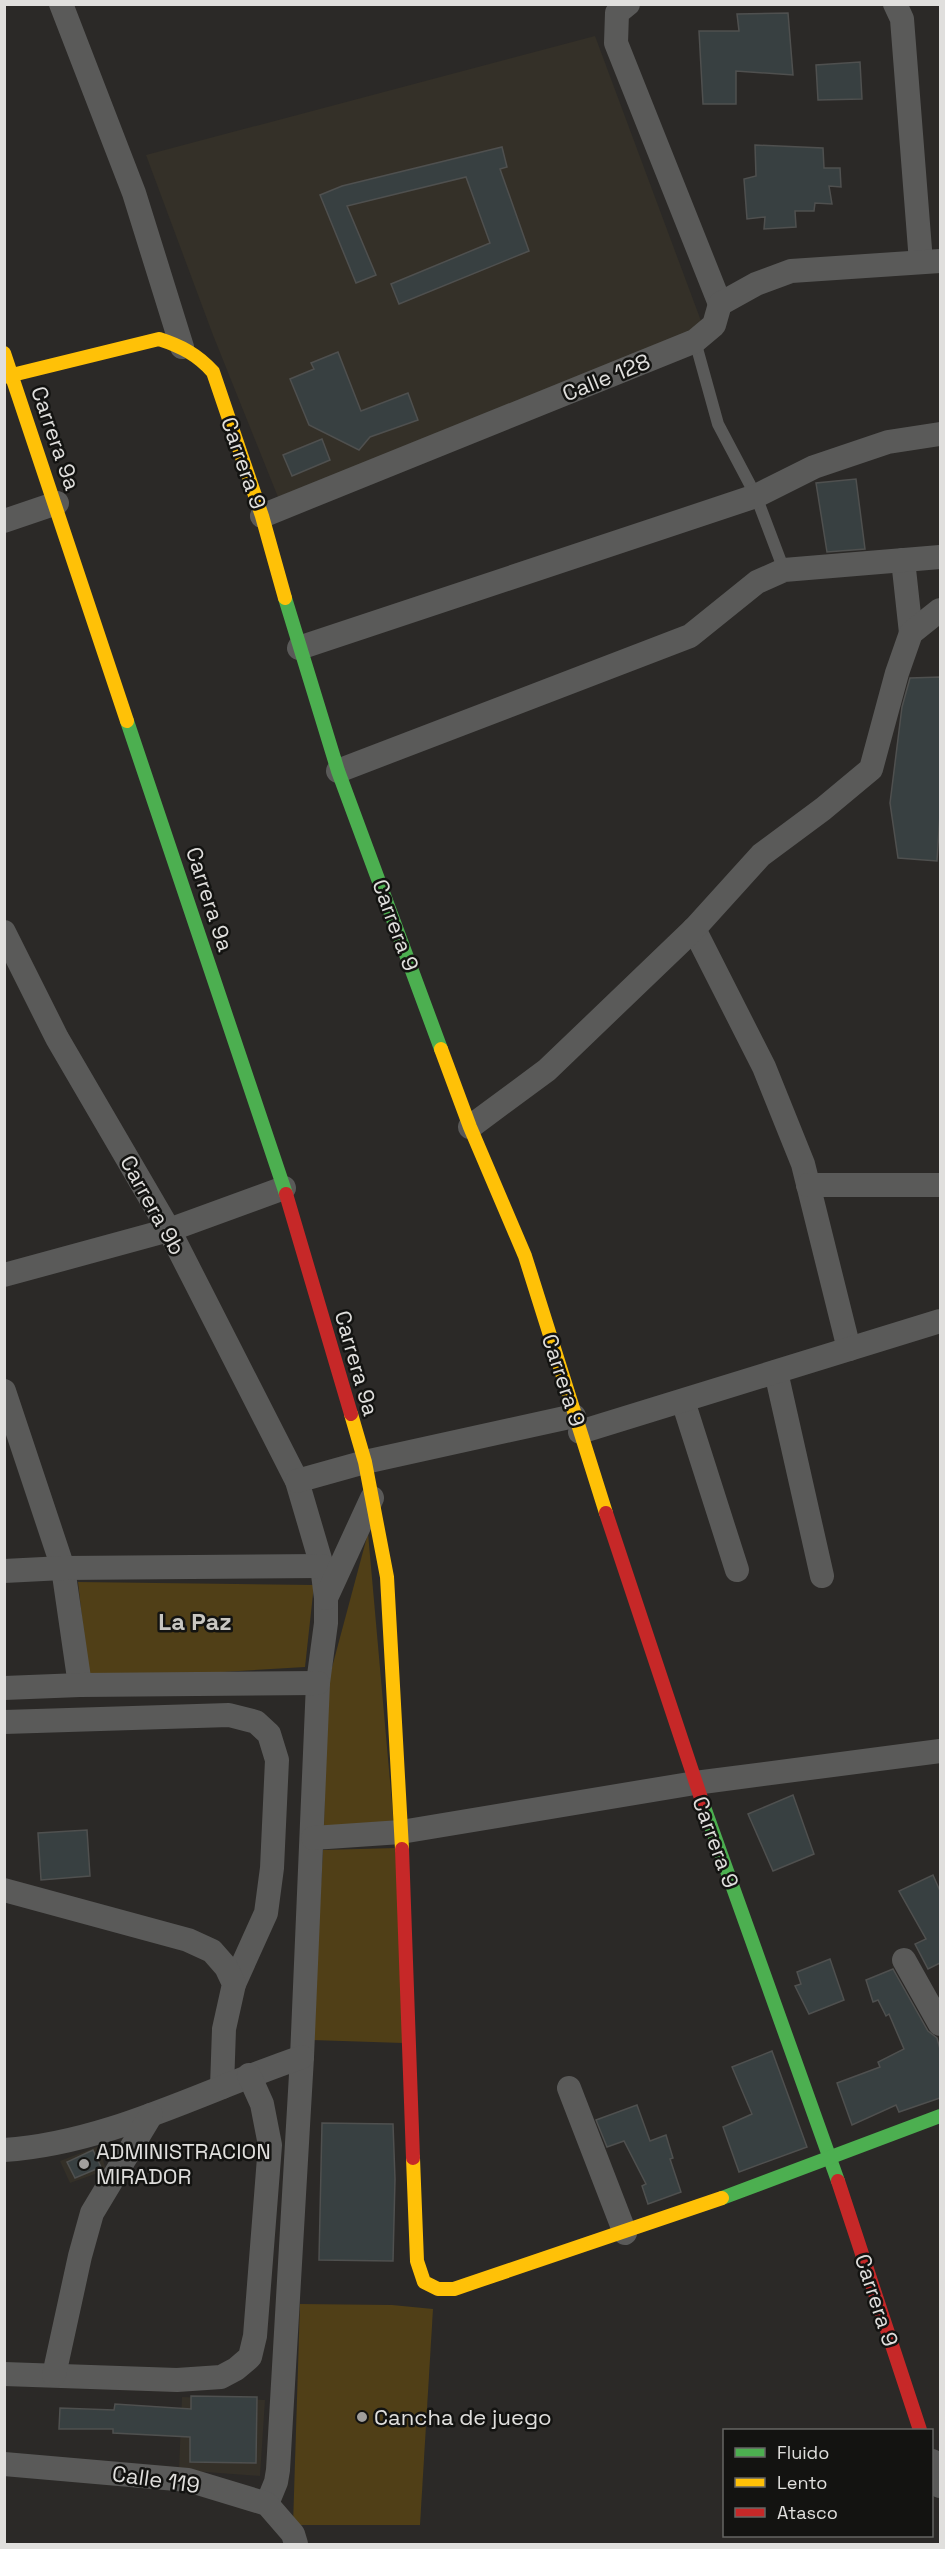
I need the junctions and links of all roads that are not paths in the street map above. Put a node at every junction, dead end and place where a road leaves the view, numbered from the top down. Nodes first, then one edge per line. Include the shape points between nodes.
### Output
1 (61, 4) edge
2 (628, 4) edge
3 (895, 4) edge
4 (931, 262) edge
5 (720, 304) junction
6 (695, 341) junction
7 (182, 346) junction
8 (4, 353) edge
9 (8, 376) edge
10 (940, 435) edge
11 (756, 496) junction
12 (57, 504) junction
13 (262, 516) junction
14 (4, 521) edge
15 (940, 557) edge
16 (903, 560) junction
17 (784, 570) junction
18 (940, 610) edge
19 (911, 633) junction
20 (299, 648) junction
21 (338, 771) junction
22 (694, 929) junction
23 (4, 932) edge
24 (470, 1128) junction
25 (808, 1185) junction
26 (940, 1185) edge
27 (284, 1188) junction
28 (169, 1230) junction
29 (4, 1275) edge
30 (940, 1321) edge
31 (849, 1349) junction
32 (776, 1372) junction
33 (4, 1391) edge
34 (683, 1401) junction
35 (577, 1424) junction
36 (364, 1462) junction
37 (297, 1481) junction
38 (372, 1498) junction
39 (322, 1566) junction
40 (63, 1568) junction
41 (737, 1570) dead end
42 (4, 1571) edge
43 (822, 1576) dead end
44 (326, 1598) junction
45 (318, 1683) junction
46 (80, 1685) junction
47 (4, 1688) edge
48 (4, 1722) edge
49 (940, 1751) edge
50 (695, 1783) junction
51 (401, 1832) junction
52 (313, 1838) junction
53 (4, 1890) edge
54 (904, 1960) dead end
55 (234, 1984) junction
56 (940, 2024) edge
57 (302, 2057) junction
58 (249, 2075) junction
59 (222, 2086) junction
60 (569, 2088) dead end
61 (151, 2115) junction
62 (940, 2116) edge
63 (4, 2150) edge
64 (831, 2159) junction
65 (625, 2233) junction
66 (4, 2374) edge
67 (54, 2375) junction
68 (920, 2429) edge
69 (4, 2464) edge
70 (933, 2464) edge
71 (940, 2486) edge
72 (267, 2504) junction
73 (295, 2539) edge

1 - 7 street via 134,193
2 - 5 street via 617,13 616,43
3 - 4 street via 902,19
4 - 5 street via 791,271
5 - 6 street, Calle 128 via 714,324
6 - 11 lane via 718,424
6 - 13 street, Calle 128
7 - 9 street via 159,339
7 - 13 street, Carrera 9 via 202,358 213,372
8 - 9 street, Carrera 9a
9 - 12 street, Carrera 9a
10 - 11 street via 888,442 814,467
11 - 17 lane
11 - 20 street
12 - 14 street
12 - 27 street, Carrera 9a
13 - 20 street, Carrera 9
15 - 16 street
16 - 17 street
16 - 19 street
17 - 21 street via 757,582 690,636
18 - 19 street
19 - 22 street via 871,769 761,855
20 - 21 street, Carrera 9
21 - 24 street, Carrera 9
22 - 24 street via 547,1070
22 - 25 street via 764,1067
23 - 28 street, Carrera 9b via 57,1038
24 - 35 street, Carrera 9 via 525,1256
25 - 26 street
25 - 31 street
27 - 28 street
27 - 36 street, Carrera 9a
28 - 29 street
28 - 37 street, Carrera 9b
30 - 31 street
31 - 32 street
32 - 34 street
32 - 43 street
33 - 40 street
34 - 35 street
34 - 41 street
35 - 36 street
35 - 50 street, Carrera 9
36 - 37 street
36 - 38 street, Carrera 9a
37 - 39 street, Carrera 9b
38 - 44 street
38 - 51 street, Carrera 9a via 387,1578
39 - 40 street
39 - 44 street, Carrera 9b
40 - 42 street
40 - 46 street
44 - 45 street
45 - 46 street
45 - 52 street
46 - 47 street
48 - 55 street via 230,1715 256,1722 269,1734 277,1760 266,1913
49 - 50 street
50 - 51 street
50 - 64 street, Carrera 9
51 - 52 street
51 - 65 street, Carrera 9a via 417,2261 424,2283 438,2289 454,2289
52 - 57 street
53 - 55 street via 188,1940 212,1951
54 - 56 street
55 - 59 street via 224,2029
57 - 58 street
57 - 72 street via 278,2470
58 - 59 street
58 - 67 street via 262,2104 270,2145 255,2336 250,2357 221,2377 177,2380
59 - 61 street
60 - 65 street
61 - 63 street via 106,2130
61 - 67 street via 92,2213
62 - 64 street
64 - 65 street
64 - 68 street, Carrera 9
66 - 67 street
69 - 72 street, Calle 119 via 189,2480
70 - 71 street
72 - 73 street

